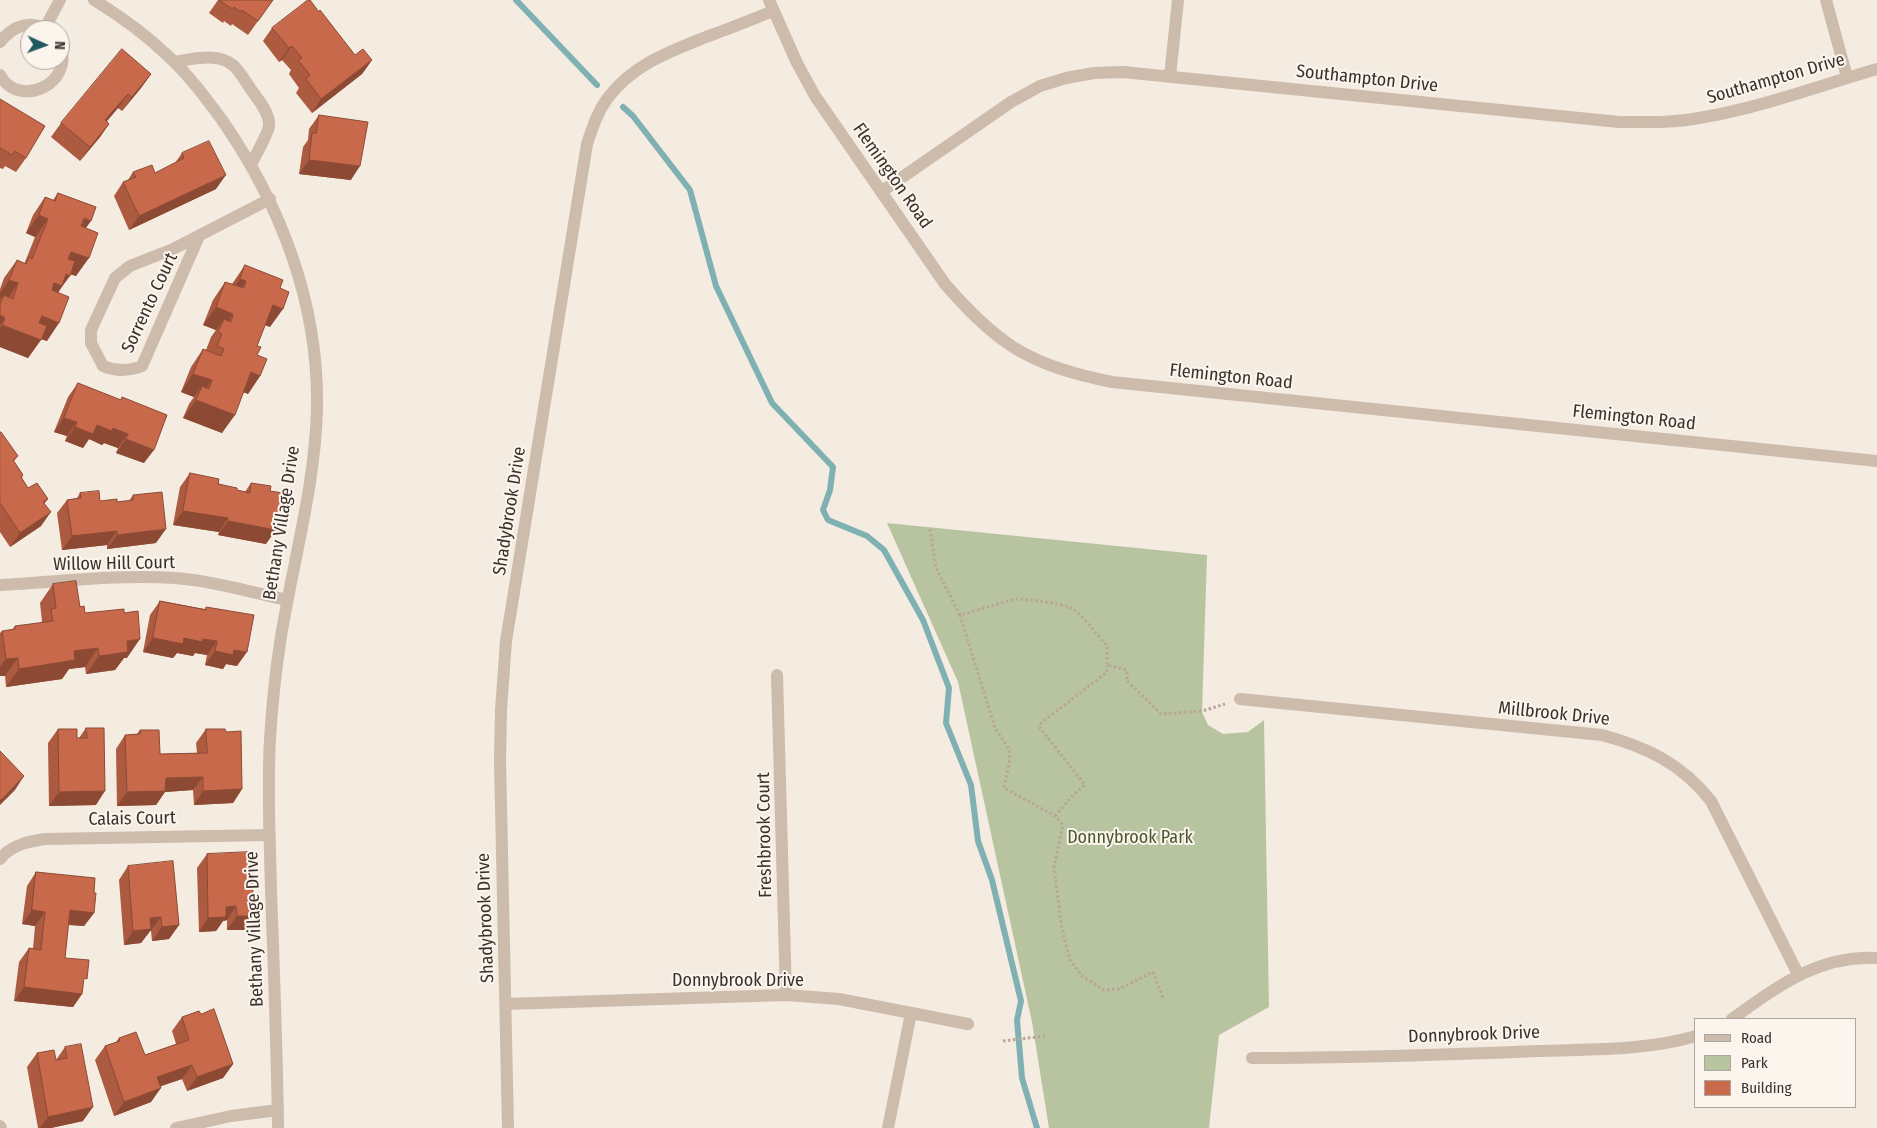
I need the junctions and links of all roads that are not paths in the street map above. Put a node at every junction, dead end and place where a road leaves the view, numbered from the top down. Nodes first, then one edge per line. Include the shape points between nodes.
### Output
1 (60, 0) edge
2 (94, 0) edge
3 (1178, 0) edge
4 (1826, 0) edge
5 (771, 6) edge
6 (50, 20) edge
7 (20, 26) edge
8 (0, 42) edge
9 (174, 62) junction
10 (1877, 69) edge
11 (60, 70) edge
12 (0, 74) edge
13 (1170, 76) junction
14 (1847, 77) junction
15 (251, 165) junction
16 (881, 192) junction
17 (270, 199) junction
18 (199, 236) junction
19 (1877, 460) edge
20 (0, 586) edge
21 (287, 600) junction
22 (777, 675) dead end
23 (1240, 699) road end
24 (270, 835) junction
25 (0, 860) edge
26 (1877, 958) edge
27 (1798, 974) junction
28 (786, 995) junction
29 (506, 1004) junction
30 (911, 1013) junction
31 (1733, 1018) edge
32 (968, 1024) dead end
33 (1694, 1037) edge
34 (1252, 1058) dead end
35 (278, 1110) junction
36 (176, 1128) edge
37 (278, 1128) edge
38 (508, 1128) edge
39 (888, 1128) edge

1 - 6 street
2 - 9 street, Bethany Village Drive
3 - 13 street
4 - 14 street
5 - 16 street, Flemington Road via 796,63 815,96
5 - 29 street, Shadybrook Drive via 661,54 639,67 606,100 594,121 587,144 506,641 500,761
7 - 8 street via 7,32
9 - 15 street, Bethany Village Drive via 215,110
9 - 15 street via 214,58 234,66 268,118 269,127
10 - 14 street, Southampton Drive
11 - 12 street via 50,84 39,91 26,92 13,88
13 - 14 street, Southampton Drive via 1609,121 1658,122 1736,111
13 - 16 street, Southampton Drive via 1094,73 1040,86 1011,102
15 - 17 street, Bethany Village Drive
16 - 19 street, Flemington Road via 945,284 968,310 1014,348 1078,375 1122,383
17 - 18 street, Sorrento Court
17 - 21 street, Bethany Village Drive via 302,288 316,379 317,410 310,487
18 - 18 street, Sorrento Court via 130,266 115,278 91,330 91,343 103,366 112,370 142,366
20 - 21 street, Willow Hill Court via 143,577 177,578
21 - 24 street, Bethany Village Drive via 279,644 270,739
22 - 28 street, Freshbrook Court
23 - 27 street, Millbrook Drive via 1602,735 1654,753 1683,771 1711,801
24 - 25 street, Calais Court via 46,839 15,847
24 - 35 street, Bethany Village Drive
26 - 27 street via 1844,960
27 - 31 street
28 - 29 street, Donnybrook Drive
28 - 30 street, Donnybrook Drive
29 - 38 street, Shadybrook Drive
30 - 32 street, Donnybrook Drive
30 - 39 street
33 - 34 street, Donnybrook Drive via 1648,1046
35 - 36 street
35 - 37 street, Bethany Village Drive

